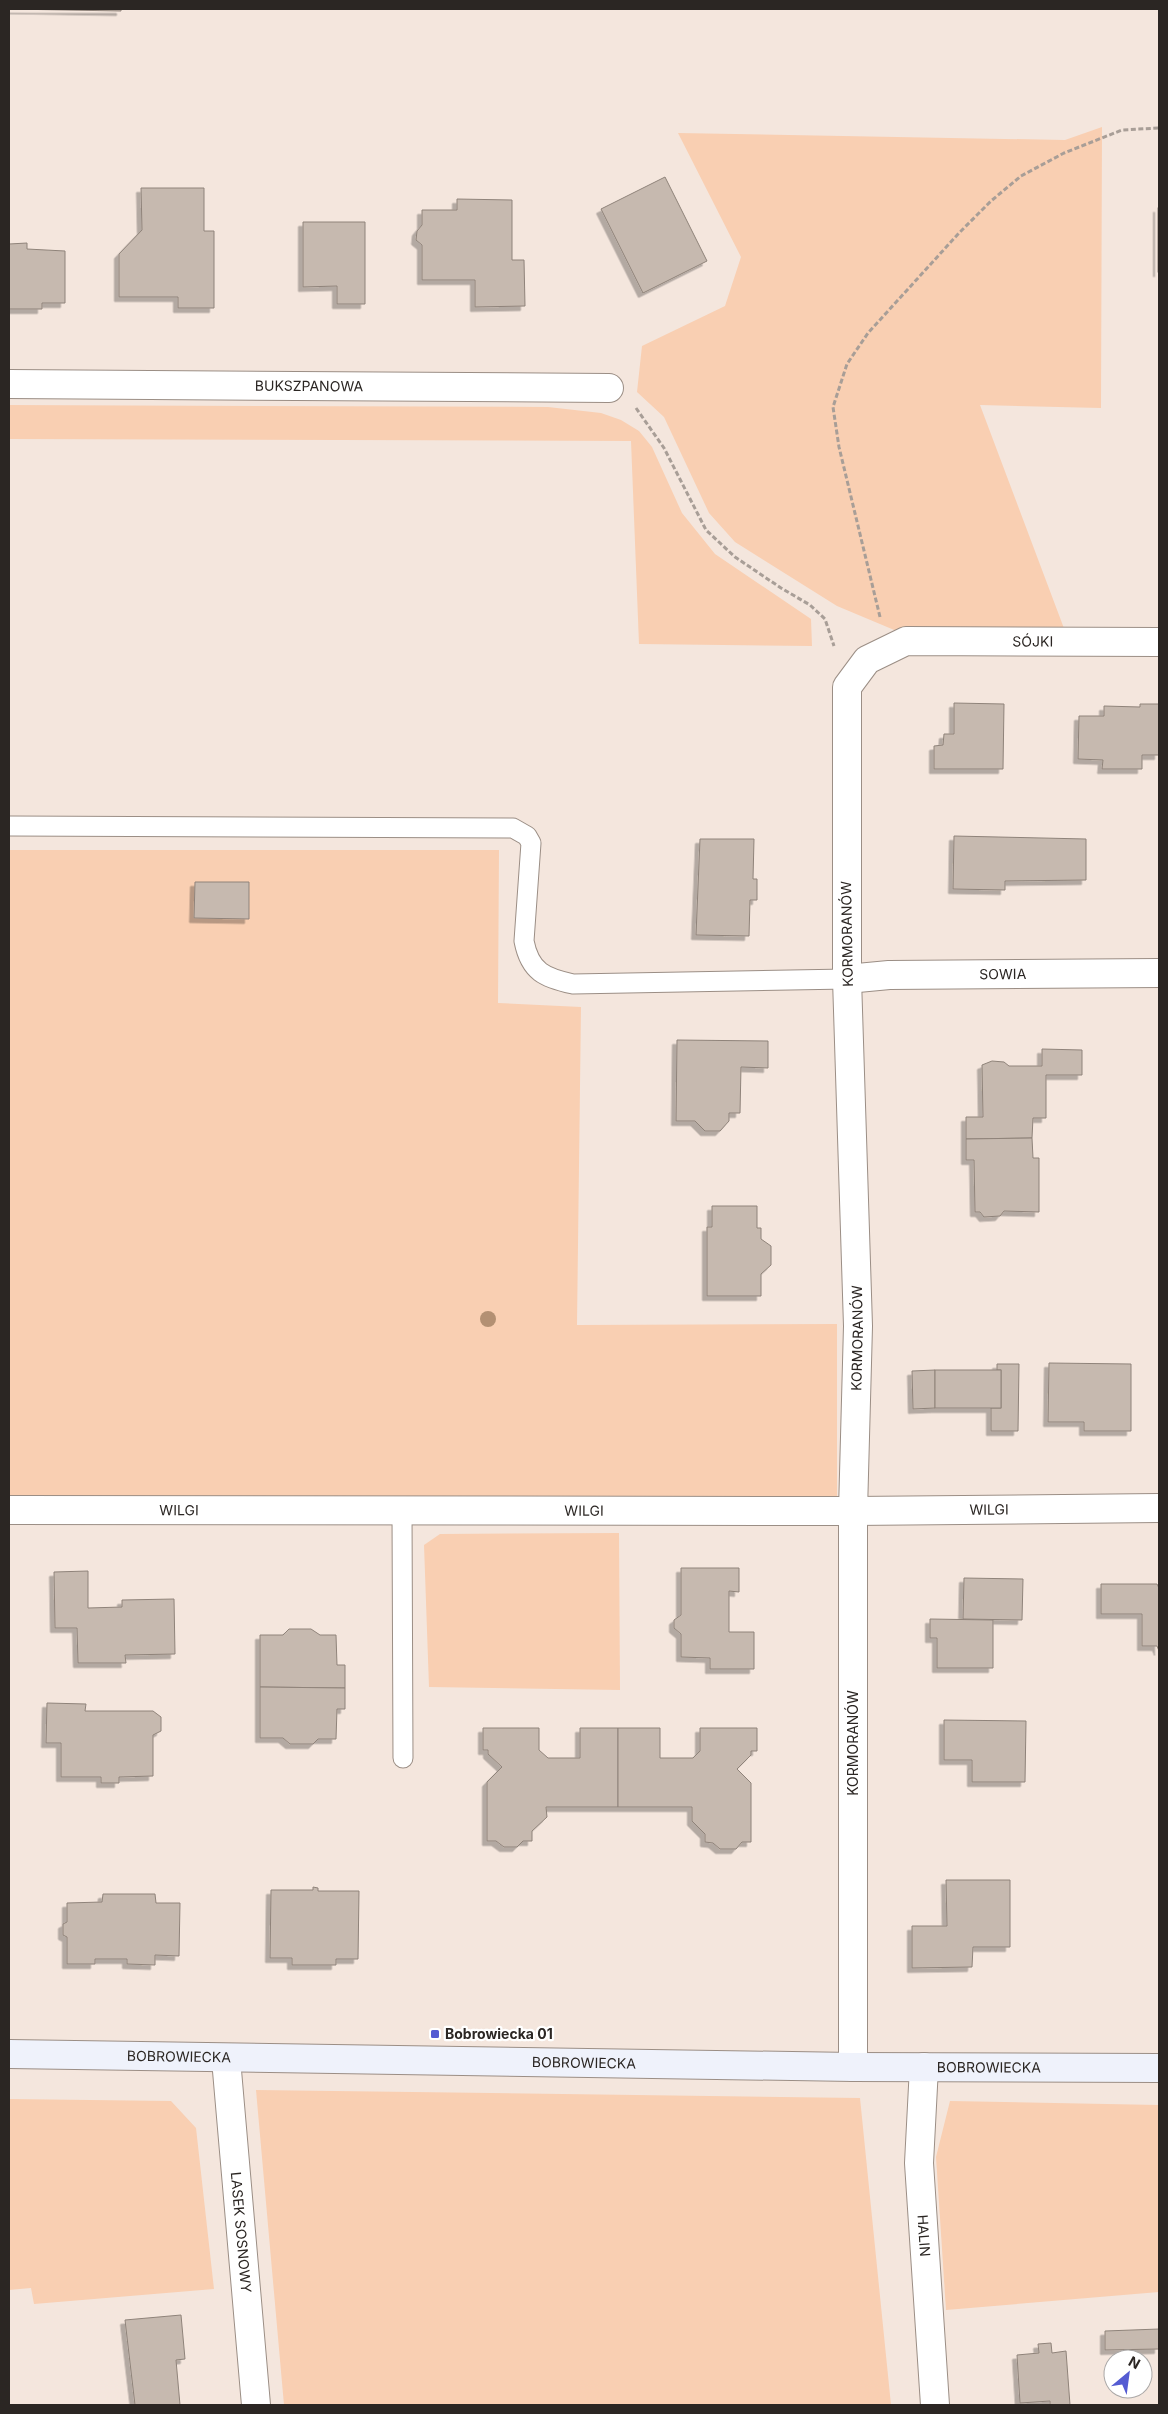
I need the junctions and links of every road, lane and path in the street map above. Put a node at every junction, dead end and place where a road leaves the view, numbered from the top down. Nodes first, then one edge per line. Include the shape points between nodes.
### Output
1 (1159, 128) edge
2 (9, 384) edge
3 (609, 388) joint
4 (1159, 642) edge
5 (897, 645) junction
6 (847, 687) junction
7 (9, 826) edge
8 (1159, 973) edge
9 (847, 979) junction
10 (1159, 1508) edge
11 (9, 1510) edge
12 (402, 1511) junction
13 (853, 1511) junction
14 (403, 1758) dead end
15 (9, 2054) edge
16 (226, 2059) junction
17 (854, 2067) junction
18 (924, 2067) junction
19 (1159, 2068) edge
20 (256, 2405) edge
21 (935, 2405) edge

1 - 5 path via 1122,130 1064,153 1021,176 953,239 868,333 847,364 833,407 839,447
2 - 3 street, BUKSZPANOWA
3 - 6 path via 638,410 664,448 706,530 735,557 810,605 825,619
4 - 5 street, SÓJKI
5 - 6 street via 867,660
6 - 9 street, KORMORANÓW
7 - 9 lane via 513,828 522,832 531,843 524,941 527,955 534,967 550,979 573,984
8 - 9 street, SOWIA via 889,975
9 - 13 street, KORMORANÓW via 858,1326
10 - 13 street, WILGI
11 - 12 street, WILGI
12 - 13 street, WILGI
12 - 14 lane
13 - 17 street, KORMORANÓW
15 - 16 street, BOBROWIECKA
16 - 17 street, BOBROWIECKA
16 - 20 street, LASEK SOSNOWY
17 - 18 street, BOBROWIECKA
18 - 19 street, BOBROWIECKA
18 - 21 street, HALIN via 920,2163

